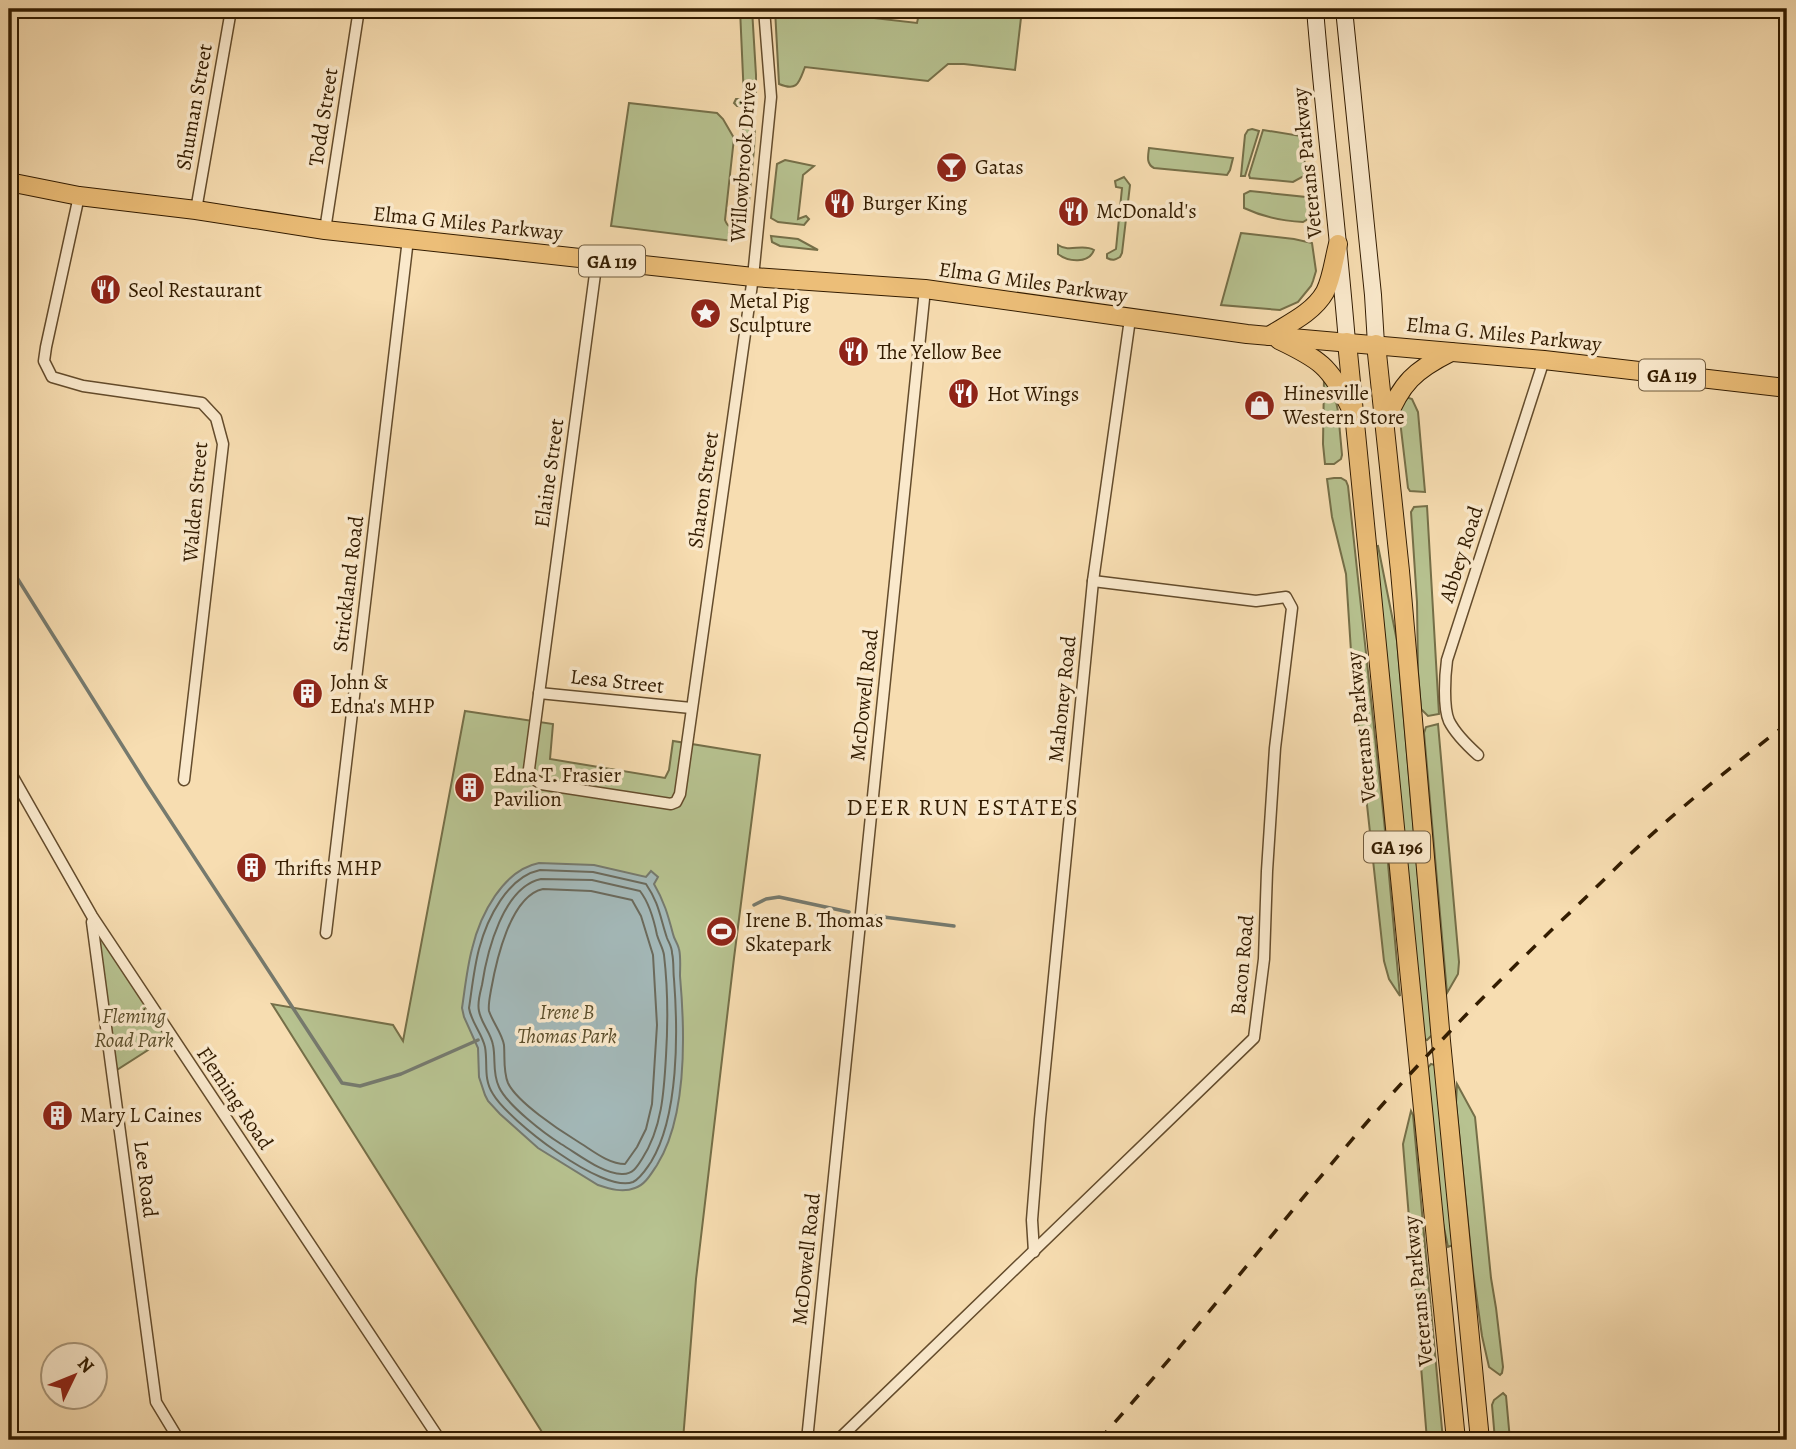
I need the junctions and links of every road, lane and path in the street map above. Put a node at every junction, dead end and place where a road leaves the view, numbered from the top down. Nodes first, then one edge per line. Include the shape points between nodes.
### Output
1 (359, 9) edge
2 (764, 9) edge
3 (1315, 9) edge
4 (1344, 9) edge
5 (231, 10) edge
6 (9, 182) edge
7 (79, 197) junction
8 (196, 211) junction
9 (325, 230) junction
10 (408, 239) junction
11 (1338, 244) junction
12 (597, 259) junction
13 (753, 277) junction
14 (925, 289) junction
15 (1129, 318) junction
16 (1217, 330) joint
17 (1269, 336) junction
18 (1347, 342) junction
19 (1376, 344) junction
20 (1453, 351) junction
21 (1544, 360) junction
22 (1787, 388) edge
23 (1354, 416) junction
24 (1385, 424) junction
25 (1093, 581) junction
26 (539, 693) junction
27 (691, 708) junction
28 (1478, 755) dead end
29 (9, 770) edge
30 (184, 780) dead end
31 (92, 916) junction
32 (326, 933) dead end
33 (1034, 1252) junction
34 (179, 1440) edge
35 (440, 1440) edge
36 (807, 1440) edge
37 (838, 1440) edge
38 (1456, 1440) edge
39 (1480, 1440) edge

1 - 9 street, Todd Street
2 - 13 street, Willowbrook Drive via 771,97
3 - 11 main road, Veterans Parkway
4 - 19 main road
5 - 8 street, Shuman Street
6 - 7 main road, Elma G Miles Parkway / GA 119
7 - 8 main road, Elma G Miles Parkway / GA 119
7 - 30 street, Walden Street via 46,347 44,361 52,377 83,386 202,403 216,418 223,444
8 - 9 main road, Elma G Miles Parkway / GA 119
9 - 10 main road, Elma G Miles Parkway / GA 119
10 - 12 main road, Elma G Miles Parkway / GA 119
10 - 32 street, Strickland Road
11 - 17 main road via 1326,290 1317,303
11 - 18 main road, Veterans Parkway
12 - 13 main road, Elma G Miles Parkway / GA 119
12 - 26 street, Elaine Street
13 - 14 main road, Elma G Miles Parkway / GA 119
13 - 27 street, Sharon Street
14 - 15 main road, Elma G Miles Parkway / GA 119
14 - 36 street, McDowell Road
15 - 16 main road, Elma G Miles Parkway / GA 119
15 - 25 street, Mahoney Road
16 - 17 main road, Elma G. Miles Parkway / GA 119
17 - 18 main road, Elma G. Miles Parkway / GA 119
17 - 23 main road, GA 196 via 1322,364
18 - 19 main road, Elma G. Miles Parkway / GA 119
18 - 23 main road, Veterans Parkway
19 - 20 main road, Elma G. Miles Parkway / GA 119
19 - 24 main road, GA 196
20 - 21 main road, Elma G. Miles Parkway / GA 119
20 - 24 main road via 1410,377
21 - 22 main road, Elma G. Miles Parkway / GA 119
21 - 28 street, Abbey Road via 1447,660 1448,719
23 - 38 main road, Veterans Parkway / GA 196
24 - 39 main road, GA 196
25 - 33 street, Mahoney Road via 1040,1119
25 - 33 street, Bacon Road via 1256,601 1286,597 1292,608 1275,748 1265,959 1254,1038
26 - 27 street, Lesa Street
26 - 27 street, Elaine Street via 529,763 536,781 671,804 680,794
29 - 31 street, Fleming Road
31 - 34 street, Lee Road via 156,1402
31 - 35 street, Fleming Road
33 - 37 street, Bacon Road

